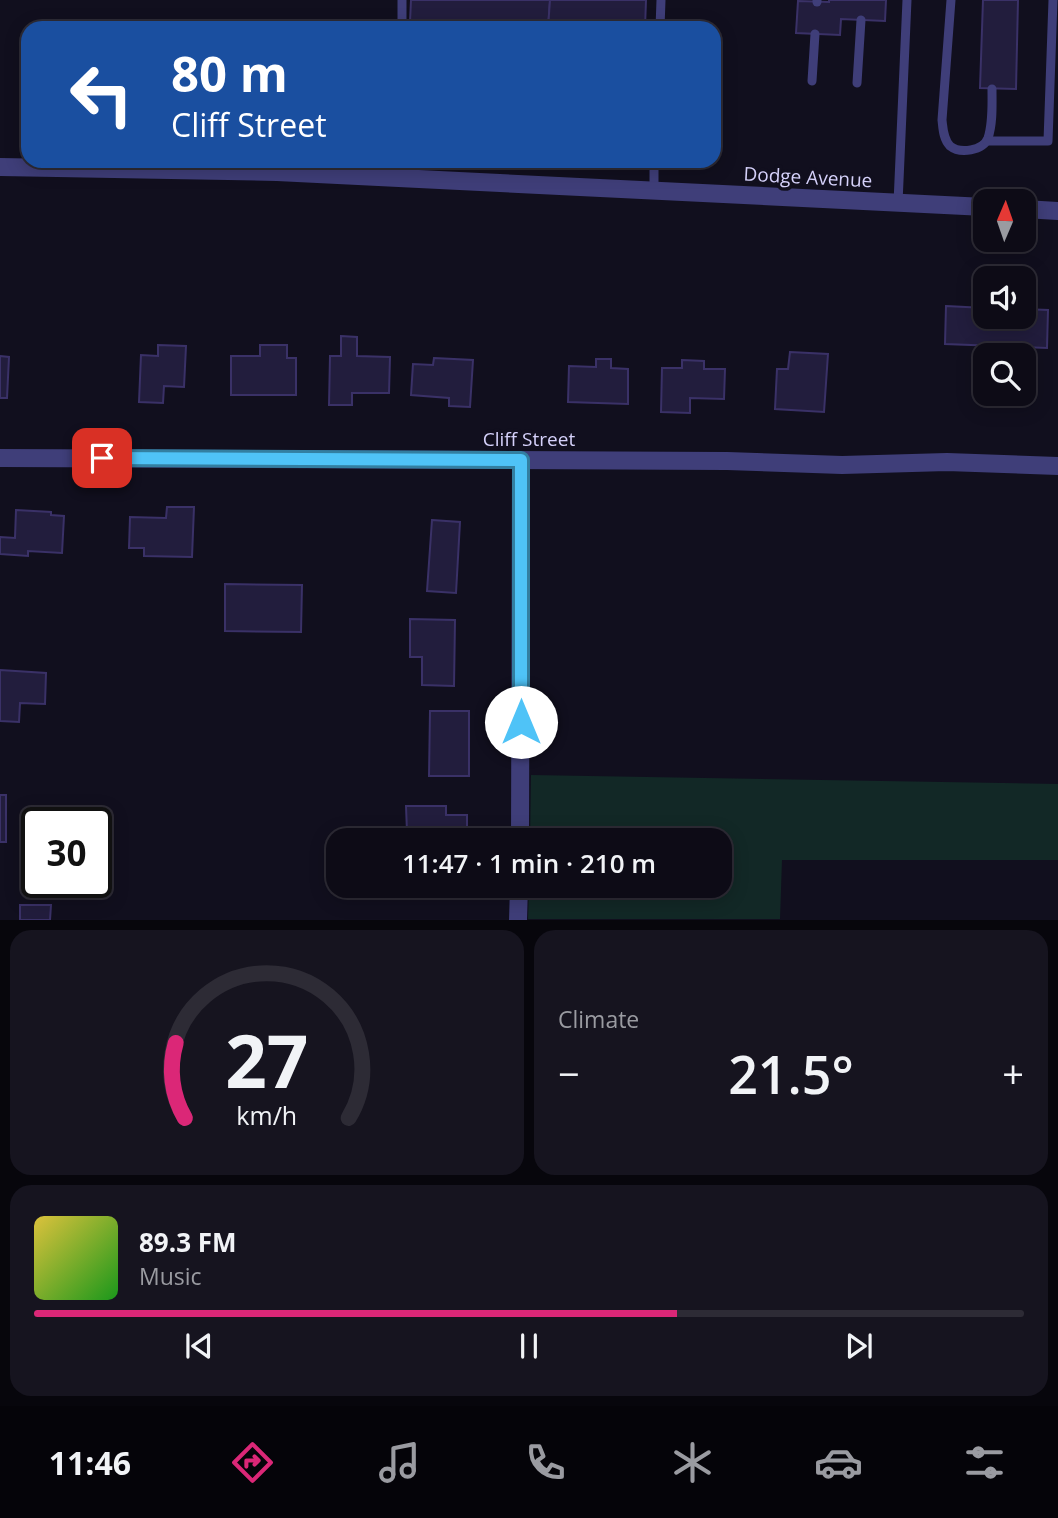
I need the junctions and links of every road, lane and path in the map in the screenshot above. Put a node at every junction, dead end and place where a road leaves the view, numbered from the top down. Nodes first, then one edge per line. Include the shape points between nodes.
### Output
1 (402, 0) edge
2 (661, 0) edge
3 (907, 0) edge
4 (951, 0) edge
5 (1053, 0) edge
6 (861, 20) dead end
7 (402, 21) edge
8 (660, 21) edge
9 (815, 34) dead end
10 (812, 80) dead end
11 (857, 83) dead end
12 (992, 89) dead end
13 (987, 141) junction
14 (0, 167) edge
15 (21, 167) edge
16 (55, 168) edge
17 (654, 168) edge
18 (654, 191) junction
19 (898, 203) junction
20 (973, 206) edge
21 (1036, 210) edge
22 (1058, 211) edge
23 (0, 458) edge
24 (521, 460) junction
25 (1058, 466) edge
26 (520, 828) edge
27 (519, 898) edge
28 (518, 919) edge

1 - 7 lane
2 - 8 lane
3 - 19 lane
4 - 13 lane via 942,120 945,138 951,147 964,151
5 - 13 lane via 1048,141
6 - 11 lane
9 - 10 lane
12 - 13 lane
14 - 15 street, Dodge Avenue
16 - 18 street, Dodge Avenue via 277,172
17 - 18 lane
18 - 19 street, Dodge Avenue
19 - 20 street, Dodge Avenue
21 - 22 street
23 - 24 street, Cliff Street
24 - 25 street, Cliff Street
24 - 26 street
27 - 28 street

